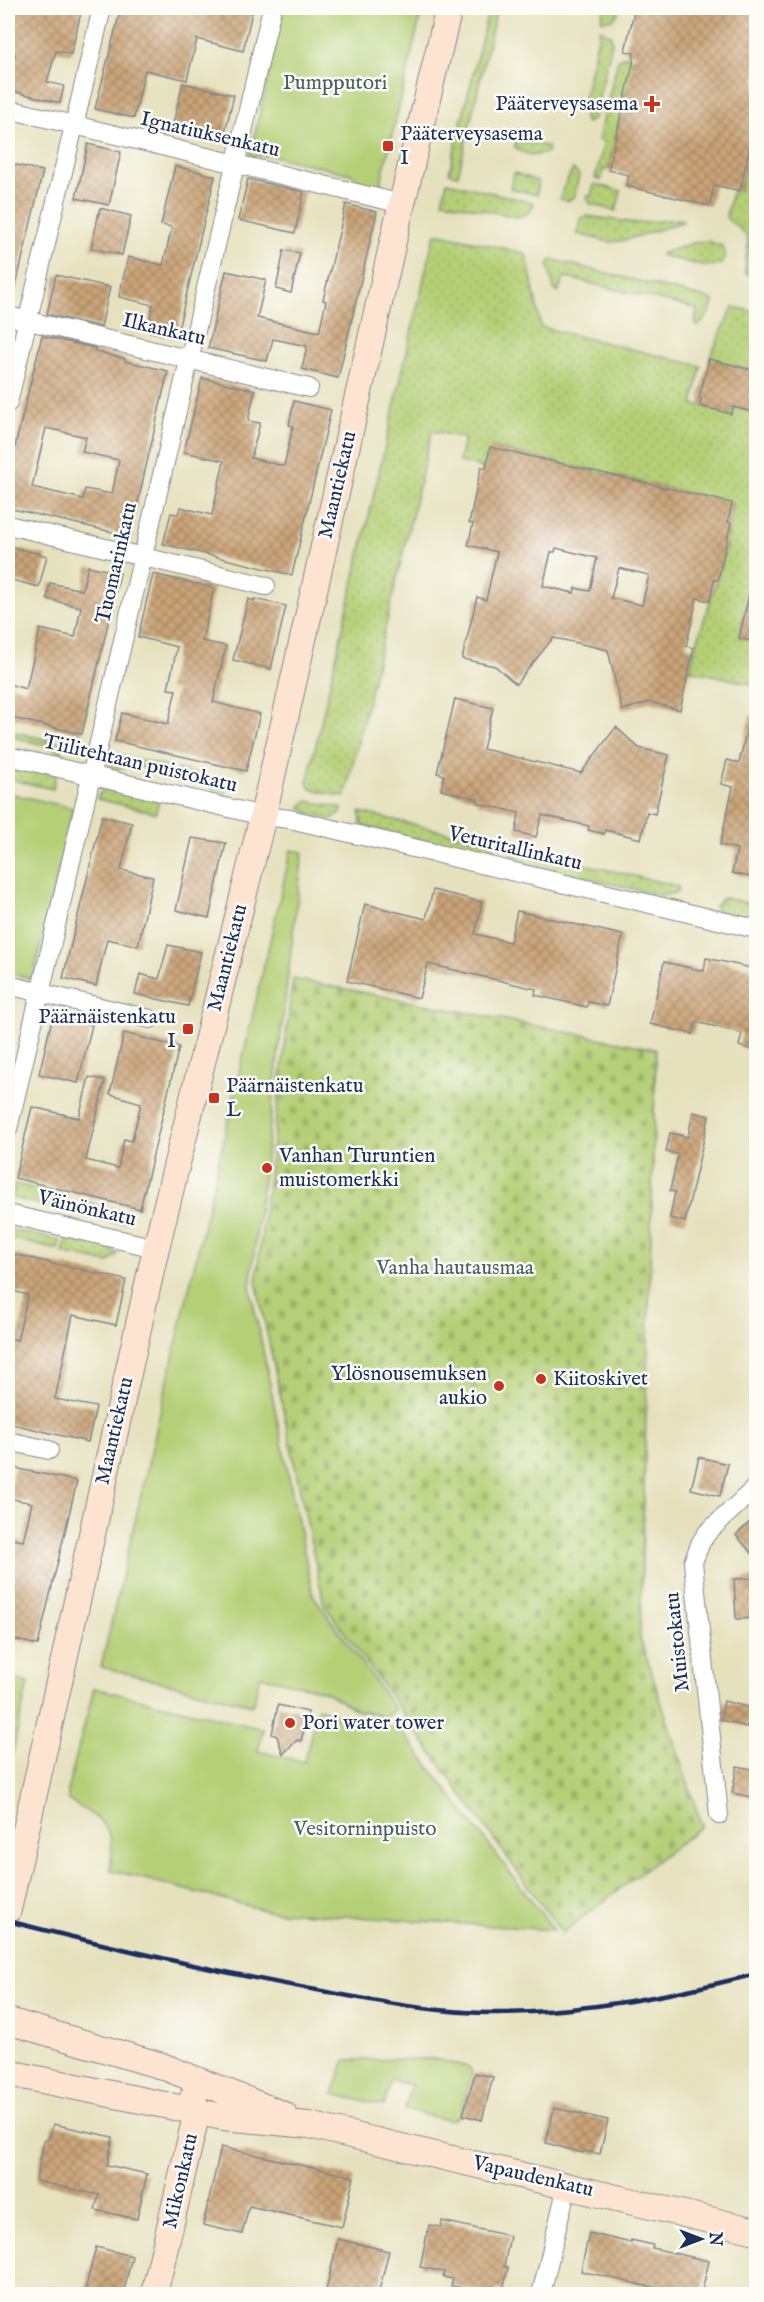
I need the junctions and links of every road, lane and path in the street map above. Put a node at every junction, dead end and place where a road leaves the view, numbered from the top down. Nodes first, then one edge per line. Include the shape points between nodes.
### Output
1 (102, 8) edge
2 (272, 8) edge
3 (449, 8) edge
4 (8, 109) edge
5 (74, 126) junction
6 (235, 164) junction
7 (402, 204) junction
8 (8, 316) edge
9 (28, 321) junction
10 (189, 359) junction
11 (309, 388) dead end
12 (8, 403) edge
13 (8, 525) edge
14 (142, 557) junction
15 (266, 586) dead end
16 (8, 756) edge
17 (90, 776) junction
18 (263, 816) junction
19 (756, 929) edge
20 (8, 985) edge
21 (39, 993) junction
22 (150, 1019) dead end
23 (8, 1129) edge
24 (8, 1215) edge
25 (156, 1248) junction
26 (8, 1441) edge
27 (49, 1450) dead end
28 (756, 1488) edge
29 (719, 1815) dead end
30 (8, 1910) edge
31 (8, 2021) edge
32 (8, 2073) edge
33 (175, 2073) junction
34 (197, 2112) junction
35 (309, 2125) junction
36 (567, 2186) junction
37 (756, 2230) edge
38 (154, 2295) edge
39 (541, 2295) edge

1 - 5 street
2 - 6 street, Tuomarinkatu
3 - 7 main road, Maantiekatu
4 - 5 street, Ignatiuksenkatu
5 - 6 street, Ignatiuksenkatu
5 - 9 street
6 - 7 street, Ignatiuksenkatu
6 - 10 street, Tuomarinkatu
7 - 18 main road, Maantiekatu
8 - 9 street, Ilkankatu
9 - 10 street, Ilkankatu
9 - 12 street
10 - 11 street, Ilkankatu
10 - 14 street, Tuomarinkatu
13 - 14 street
14 - 15 street
14 - 17 street, Tuomarinkatu
16 - 17 street, Tiilitehtaan puistokatu
17 - 18 street, Tiilitehtaan puistokatu
17 - 21 street, Tuomarinkatu
18 - 19 street, Veturitallinkatu via 290,819
18 - 25 main road, Maantiekatu
20 - 21 street
21 - 22 street
21 - 23 street, Tuomarinkatu
24 - 25 street, Väinönkatu
25 - 30 main road, Maantiekatu
26 - 27 street
28 - 29 street, Muistokatu via 707,1533 693,1562
31 - 33 main road, Vapaudenkatu
32 - 34 main road, Vapaudenkatu
33 - 34 main road, Mikonkatu via 192,2092
33 - 35 main road, Vapaudenkatu
34 - 35 main road, Vapaudenkatu
34 - 38 main road, Mikonkatu
35 - 36 main road, Vapaudenkatu
36 - 37 main road, Vapaudenkatu
36 - 39 street

